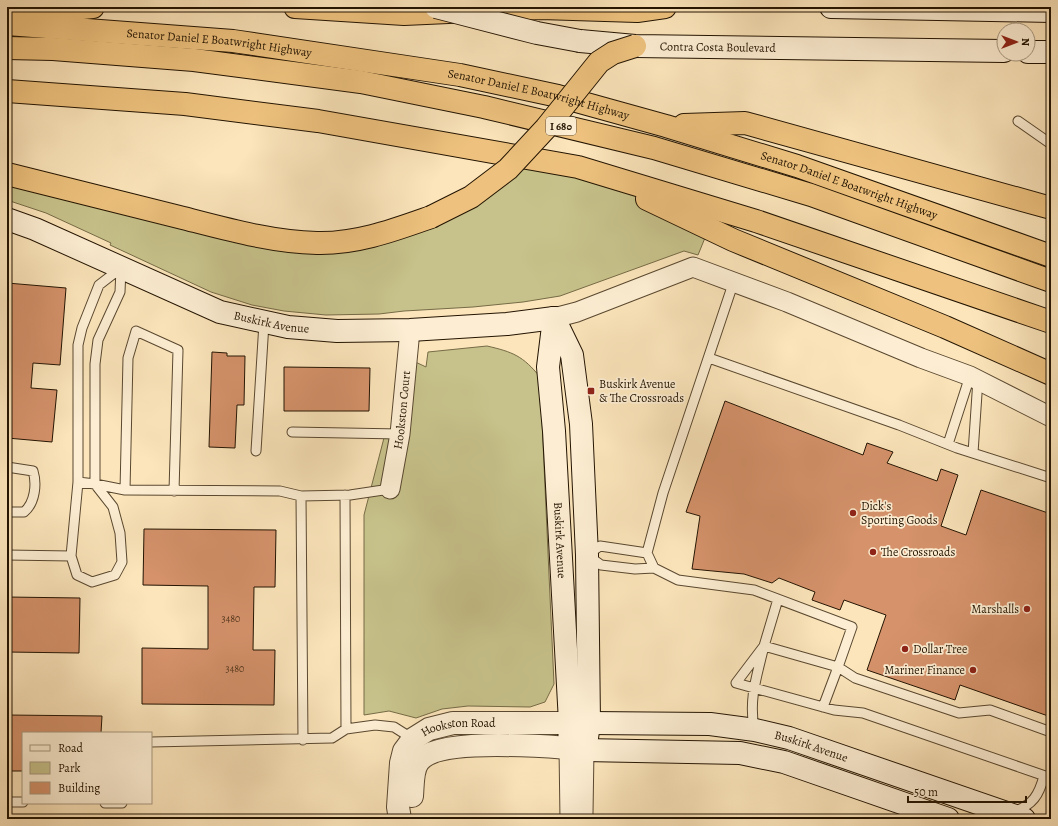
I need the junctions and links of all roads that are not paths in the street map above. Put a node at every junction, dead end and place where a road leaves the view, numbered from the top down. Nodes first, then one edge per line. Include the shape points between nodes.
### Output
1 (93, 7) edge
2 (295, 7) edge
3 (436, 7) edge
4 (665, 7) edge
5 (831, 7) edge
6 (839, 7) edge
7 (895, 8) edge
8 (1051, 12) edge
9 (7, 15) edge
10 (7, 24) edge
11 (635, 46) junction
12 (7, 48) edge
13 (996, 51) edge
14 (1036, 52) edge
15 (1051, 52) edge
16 (7, 91) edge
17 (1018, 121) dead end
18 (666, 126) junction
19 (1051, 144) edge
20 (578, 167) junction
21 (7, 174) edge
22 (1051, 208) edge
23 (7, 219) edge
24 (1051, 256) edge
25 (121, 268) junction
26 (1051, 281) edge
27 (734, 282) junction
28 (554, 318) junction
29 (1051, 322) edge
30 (264, 323) junction
31 (410, 330) junction
32 (709, 358) junction
33 (1051, 374) edge
34 (974, 378) junction
35 (1051, 417) edge
36 (292, 432) dead end
37 (400, 434) junction
38 (948, 444) junction
39 (256, 450) dead end
40 (972, 453) junction
41 (7, 467) edge
42 (1051, 478) edge
43 (78, 482) junction
44 (95, 484) junction
45 (390, 489) joint
46 (125, 490) junction
47 (174, 491) junction
48 (345, 495) junction
49 (301, 496) junction
50 (7, 512) edge
51 (586, 554) junction
52 (647, 554) junction
53 (7, 555) edge
54 (71, 556) junction
55 (654, 568) junction
56 (778, 599) junction
57 (764, 646) junction
58 (838, 667) junction
59 (754, 689) junction
60 (823, 706) junction
61 (580, 722) junction
62 (346, 729) junction
63 (755, 730) junction
64 (1051, 732) edge
65 (303, 740) junction
66 (152, 742) edge
67 (420, 746) junction
68 (577, 749) junction
69 (1048, 777) edge
70 (7, 802) edge
71 (22, 802) edge
72 (1016, 816) edge
73 (400, 819) edge
74 (409, 819) edge
75 (570, 819) edge
76 (580, 819) edge
77 (948, 819) edge

1 - 9 highway
2 - 4 highway via 404,14 541,8 638,11
3 - 11 main road, Contra Costa Boulevard, bridge via 537,33 580,41
5 - 6 main road
6 - 7 main road
7 - 8 main road
10 - 18 highway, Senator Daniel E Boatwright Highway / I 680 via 233,41 460,75 558,96
11 - 13 main road, Contra Costa Boulevard
11 - 21 highway, bridge via 613,53 599,62 546,128 508,168 471,197 431,217 387,233 354,240 317,243 276,239
12 - 26 highway, I 680 via 54,49 194,60 361,82 484,107 654,148 804,193
14 - 15 main road
16 - 20 highway via 185,104 318,120
17 - 19 lane
18 - 22 highway via 745,123
18 - 24 highway, Senator Daniel E Boatwright Highway / I 680 via 797,166
20 - 29 highway via 756,220
20 - 33 highway via 733,240 945,327
23 - 25 main road, Buskirk Avenue
25 - 30 main road, Buskirk Avenue via 220,312
25 - 43 lane via 99,285 80,334
25 - 44 lane via 120,292 98,340 95,364
27 - 28 street via 693,267 577,312
27 - 32 lane
27 - 34 street
28 - 31 main road, Buskirk Avenue via 507,324
28 - 51 main road, Buskirk Avenue via 572,355 581,424
28 - 61 main road, Buskirk Avenue via 548,367
30 - 31 main road, Buskirk Avenue via 337,331
30 - 39 lane
31 - 37 street, Hookston Court
32 - 38 lane via 899,424
32 - 52 lane via 663,493
34 - 35 street
34 - 38 lane
34 - 40 lane
36 - 37 lane
37 - 45 street, Hookston Court
38 - 40 lane
40 - 42 lane
41 - 50 lane via 28,469 33,471 35,477 34,494 29,508 24,512
43 - 44 lane
43 - 54 lane
44 - 46 lane
44 - 54 lane via 113,507 120,533 122,562 115,575 92,582 77,575
45 - 48 lane
46 - 47 lane
46 - 47 lane via 128,358 136,331 178,350
47 - 49 lane via 280,491
48 - 49 lane
48 - 62 lane
49 - 65 lane
51 - 52 lane via 600,546
51 - 55 lane via 601,565 635,569
51 - 61 main road, Buskirk Avenue
52 - 55 lane
53 - 54 lane
55 - 56 lane via 678,580 754,590
56 - 57 lane
56 - 58 lane via 852,627
57 - 58 lane
57 - 59 lane
57 - 59 lane via 736,683
58 - 60 lane
58 - 64 lane via 855,678 959,712 990,710
59 - 60 lane
59 - 63 lane via 751,711
60 - 69 lane via 834,710 863,713
61 - 63 main road, Buskirk Avenue via 710,724
61 - 67 main road, Hookston Road via 453,723 429,729
61 - 68 main road, Buskirk Avenue
62 - 65 lane via 332,738
62 - 67 lane via 375,725 394,727
63 - 72 main road, Buskirk Avenue via 789,738
65 - 66 lane
67 - 68 main road, Hookston Road
67 - 73 main road, Hookston Road via 404,751 398,807
67 - 74 main road, Hookston Road
68 - 75 street
68 - 76 street via 583,814
68 - 77 main road, Buskirk Avenue via 740,753 784,762
69 - 72 lane via 1040,793
70 - 71 lane

